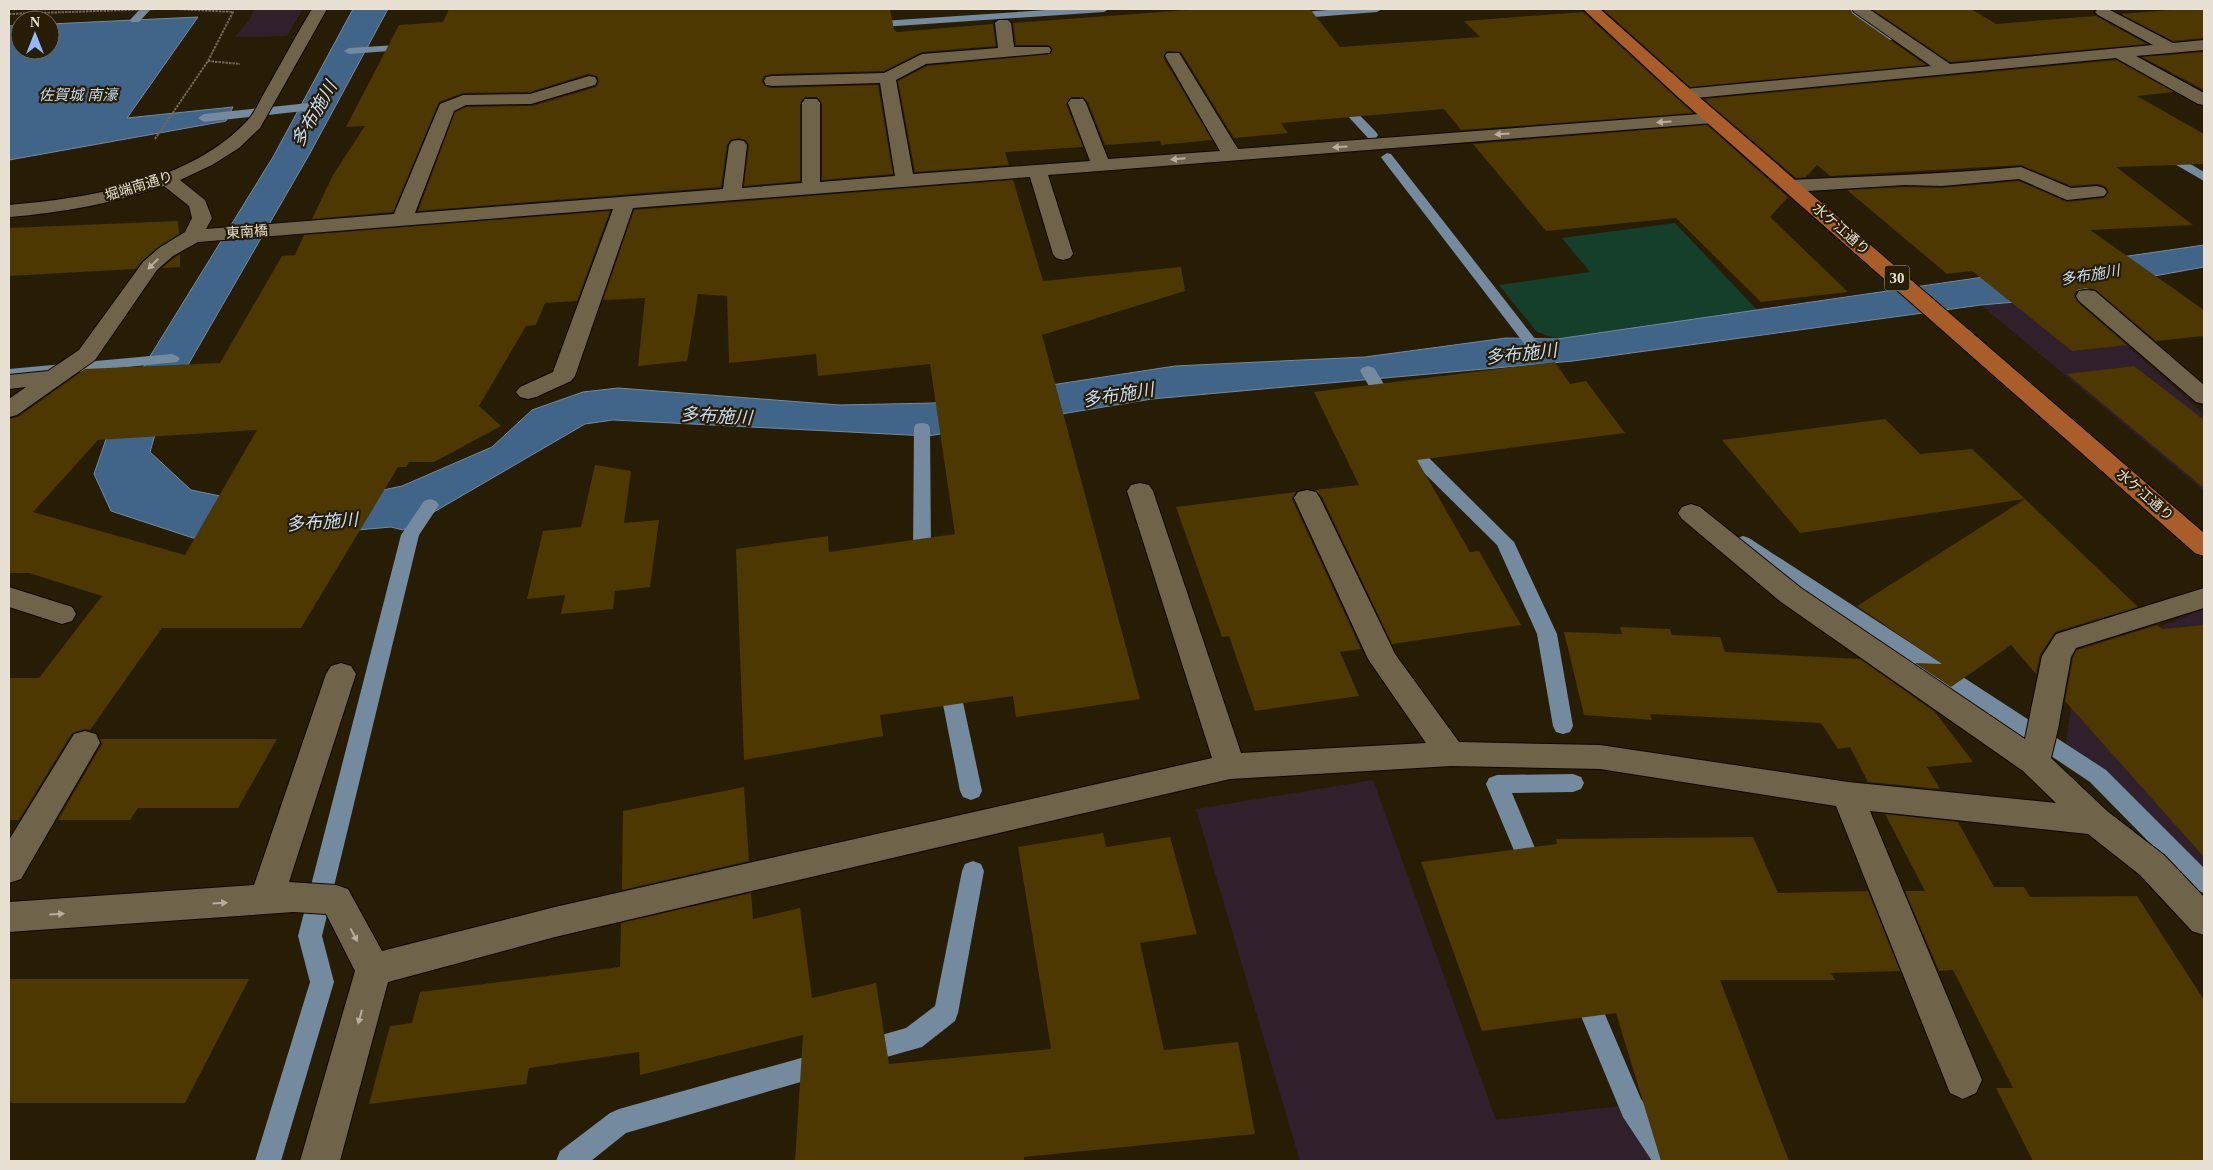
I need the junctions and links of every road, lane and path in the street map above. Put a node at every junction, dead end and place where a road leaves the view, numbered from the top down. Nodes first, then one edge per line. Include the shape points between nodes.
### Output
1 (158, 9) edge
2 (176, 9) edge
3 (319, 9) edge
4 (1591, 9) edge
5 (1859, 9) edge
6 (126, 10) edge
7 (2103, 12) dead end
8 (9, 14) edge
9 (1003, 23) dead end
10 (2204, 46) edge
11 (2170, 48) junction
12 (1043, 50) dead end
13 (1007, 52) junction
14 (2118, 53) junction
15 (1173, 56) dead end
16 (208, 61) junction
17 (248, 64) dead end
18 (1946, 69) junction
19 (887, 78) junction
20 (589, 81) dead end
21 (772, 81) dead end
22 (1685, 94) junction
23 (2204, 100) edge
24 (811, 103) dead end
25 (1078, 103) dead end
26 (1713, 118) junction
27 (158, 135) dead end
28 (738, 145) dead end
29 (1232, 155) junction
30 (1101, 166) junction
31 (1037, 170) junction
32 (168, 180) junction
33 (905, 181) junction
34 (1792, 186) junction
35 (811, 188) junction
36 (2097, 192) dead end
37 (732, 194) junction
38 (625, 203) junction
39 (9, 211) edge
40 (402, 220) junction
41 (193, 236) junction
42 (1063, 254) dead end
43 (2087, 296) dead end
44 (55, 378) junction
45 (9, 382) edge
46 (528, 392) dead end
47 (2204, 397) edge
48 (9, 410) edge
49 (1140, 491) dead end
50 (1307, 498) dead end
51 (1691, 512) dead end
52 (2204, 547) edge
53 (9, 597) edge
54 (2204, 598) edge
55 (62, 614) dead end
56 (341, 674) dead end
57 (85, 743) dead end
58 (2038, 746) junction
59 (1451, 754) junction
60 (1230, 766) junction
61 (1848, 795) junction
62 (2096, 821) junction
63 (9, 869) edge
64 (280, 898) junction
65 (9, 917) edge
66 (2204, 920) edge
67 (373, 970) junction
68 (1962, 1080) dead end
69 (320, 1161) edge

1 - 6 path
2 - 16 path via 233,12
3 - 32 street, 堀端南通り via 255,124 217,154
4 - 22 main road, 水ケ江通り / 30
5 - 18 street
6 - 8 path
7 - 11 street
9 - 13 street
10 - 11 street
11 - 14 street
12 - 13 street
13 - 19 street via 922,59
14 - 18 street
14 - 23 street
15 - 29 street
16 - 17 path
16 - 27 path
18 - 22 street
19 - 21 street
19 - 33 street
20 - 40 street via 531,99 463,100 446,108
22 - 26 main road, 水ケ江通り / 30
24 - 35 street
25 - 30 street
26 -> 29 street, 東南橋
26 - 34 main road, 水ケ江通り / 30
28 - 37 street
29 -> 30 street, 東南橋
30 - 31 street, 東南橋
31 - 33 street, 東南橋
31 - 42 street
32 - 39 street, 堀端南通り via 102,198
32 - 41 street via 198,204 202,218
33 - 35 street, 東南橋
34 - 36 street via 1942,180 2021,173 2062,188 2068,194
34 - 52 main road, 水ケ江通り / 30
35 - 37 street, 東南橋
37 - 38 street, 東南橋
38 - 40 street, 東南橋
38 - 46 street via 563,376
40 - 41 street, 東南橋
41 -> 44 street via 150,266 87,355
43 - 47 street
44 - 45 street
44 - 48 street
49 - 60 street
50 - 59 street via 1383,659
51 - 58 street via 1791,595
53 - 55 street
54 - 58 street via 2066,641 2056,656
56 - 64 street
57 - 63 street
58 - 62 street
59 - 60 street
59 - 61 street via 1600,757
60 - 67 street via 555,922
61 - 62 street
61 - 68 street
62 - 66 street via 2152,865
65 -> 64 street
64 -> 67 street via 336,900
67 -> 69 street

